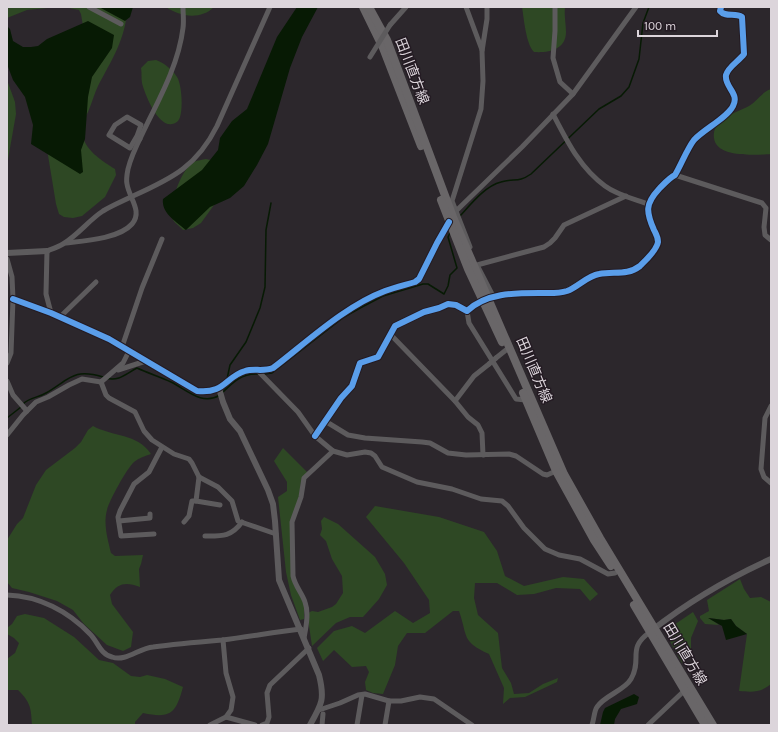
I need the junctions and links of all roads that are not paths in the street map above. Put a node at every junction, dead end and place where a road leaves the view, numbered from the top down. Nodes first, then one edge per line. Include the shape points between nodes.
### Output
1 (89, 7) edge
2 (183, 7) edge
3 (270, 7) edge
4 (363, 7) edge
5 (369, 7) edge
6 (406, 7) edge
7 (466, 7) edge
8 (488, 7) edge
9 (555, 7) edge
10 (636, 7) edge
11 (721, 7) edge
12 (121, 24) dead end
13 (482, 51) junction
14 (370, 57) dead end
15 (573, 94) junction
16 (553, 114) junction
17 (138, 137) junction
18 (675, 175) junction
19 (626, 196) junction
20 (131, 197) junction
21 (648, 204) junction
22 (456, 210) junction
23 (449, 222) junction
24 (162, 239) dead end
25 (771, 240) edge
26 (65, 243) junction
27 (47, 251) junction
28 (7, 253) edge
29 (7, 259) edge
30 (477, 265) junction
31 (96, 282) dead end
32 (13, 299) junction
33 (474, 304) dead end
34 (467, 311) junction
35 (51, 313) junction
36 (60, 317) junction
37 (391, 335) junction
38 (122, 347) junction
39 (506, 350) junction
40 (129, 351) junction
41 (7, 361) edge
42 (146, 361) junction
43 (113, 371) junction
44 (258, 371) junction
45 (101, 381) junction
46 (7, 382) edge
47 (219, 389) junction
48 (526, 400) junction
49 (455, 401) junction
50 (771, 406) edge
51 (26, 409) junction
52 (326, 421) junction
53 (7, 435) edge
54 (315, 436) junction
55 (162, 447) junction
56 (333, 451) junction
57 (483, 455) junction
58 (556, 471) junction
59 (199, 477) junction
60 (771, 483) edge
61 (196, 501) junction
62 (220, 505) dead end
63 (150, 514) dead end
64 (119, 520) junction
65 (184, 522) dead end
66 (242, 522) junction
67 (154, 534) dead end
68 (276, 534) junction
69 (205, 536) dead end
70 (771, 559) edge
71 (615, 573) junction
72 (7, 594) edge
73 (300, 629) junction
74 (652, 630) junction
75 (304, 638) junction
76 (223, 640) junction
77 (309, 648) junction
78 (685, 690) junction
79 (362, 695) junction
80 (389, 701) junction
81 (321, 712) junction
82 (226, 717) junction
83 (210, 725) edge
84 (255, 725) edge
85 (264, 725) edge
86 (310, 725) edge
87 (322, 725) edge
88 (356, 725) edge
89 (385, 725) edge
90 (472, 725) edge
91 (592, 725) edge
92 (648, 725) edge
93 (705, 725) edge
94 (713, 725) edge

1 - 12 street
2 - 17 street via 184,27 179,50 164,88
3 - 20 street via 217,126 197,158 164,182
4 - 23 main road, 田川直方線 via 383,48
5 - 74 main road, 田川直方線 via 387,40 453,217 564,474
6 - 14 street, bridge
7 - 13 street
8 - 13 street
9 - 15 street via 552,58 560,82
10 - 15 street
11 - 18 street via 720,11 725,15 742,17 744,54 726,76 736,96 735,102 728,112 693,141
13 - 22 street via 481,109 452,201
15 - 16 street
16 - 19 street via 576,157 589,173 606,187
16 - 22 street
17 - 17 street via 141,125 127,117 115,125 109,135 130,148
17 - 20 street via 128,170 127,184
18 - 21 street via 654,194
18 - 25 street via 762,203 766,208 765,235
19 - 21 street
19 - 30 street via 564,225 555,238 544,247
20 - 26 street via 97,215
20 - 26 street via 136,210 131,225 114,235
21 - 30 street via 650,221 658,243 656,249 633,271 599,274 568,290 556,293 492,297
22 - 30 street
23 - 39 main road, 田川直方線
23 - 44 street via 419,279 385,291 358,305 273,368
24 - 38 street
26 - 27 street
27 - 28 street
27 - 35 street via 46,294
29 - 32 street via 12,277
31 - 36 street
32 - 35 street
32 - 41 street via 11,353
33 - 34 street
34 - 37 street via 448,304 396,326
34 - 48 street via 468,323 516,399
35 - 36 street
36 - 38 street via 109,338
37 - 49 street
37 - 52 street via 378,357 360,363 352,386
38 - 40 street
39 - 48 main road, 田川直方線
39 - 49 street, bridge via 474,376
40 - 42 street
40 - 43 street via 124,363
42 - 43 street
42 - 47 street via 197,391
43 - 45 street
44 - 47 street via 243,372
44 - 54 street via 298,412
45 - 51 street via 82,379
45 - 55 street via 106,395 135,412 144,431
46 - 51 street
47 - 68 street via 230,419 240,431 268,490 273,504
48 - 58 main road, 田川直方線
49 - 57 street via 481,428
50 - 60 street via 765,418 762,469 764,477
51 - 53 street
52 - 54 street
52 - 57 street via 348,435 430,443 448,453
54 - 56 street
55 - 59 street via 189,459
55 - 64 street via 149,472 134,484 120,511
56 - 71 street via 347,455 371,453 382,467 417,482 452,489 481,499 502,501 545,549 580,559 608,574
56 - 75 street via 304,478 302,497 292,522 294,582 306,603 307,624
57 - 58 street via 510,454 543,474 548,475
58 - 71 main road, 田川直方線
59 - 61 street
59 - 66 street via 218,487 235,506 238,521
61 - 62 street
61 - 65 street via 192,500
63 - 64 street via 150,518
64 - 67 street via 120,536
66 - 68 street
66 - 69 street via 224,536
68 - 73 street via 279,580
70 - 74 street via 722,583
71 - 74 main road, 田川直方線
72 - 76 street via 54,606 66,613 90,634 101,650 114,658 151,647
73 - 75 street
73 - 76 street
74 - 78 main road, 田川直方線
74 - 91 street via 636,646 635,672 629,681 597,707
74 - 94 main road, 田川直方線
75 - 77 street
76 - 82 street via 226,672 233,697 231,710
77 - 81 street via 323,689
77 - 85 street via 270,685 267,693 269,717
78 - 92 street
78 - 93 main road, 田川直方線
79 - 80 street
79 - 81 street
79 - 88 street
80 - 89 street
80 - 90 street via 420,697 434,699
81 - 86 street
81 - 87 street
82 - 83 street
82 - 84 street

